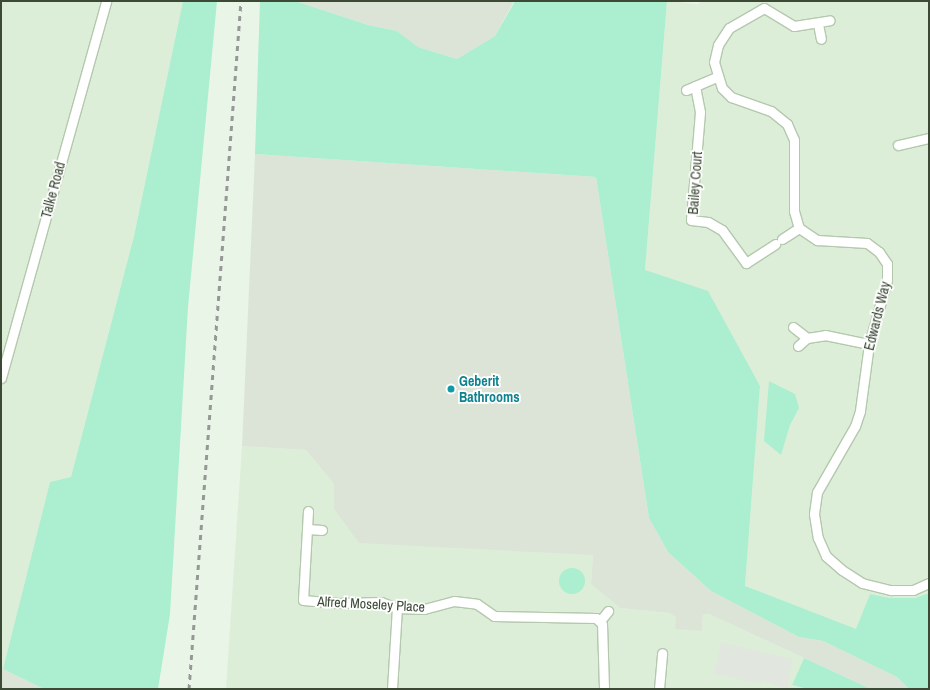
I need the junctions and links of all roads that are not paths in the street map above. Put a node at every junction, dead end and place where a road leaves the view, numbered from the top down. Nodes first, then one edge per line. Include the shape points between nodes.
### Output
1 (106, 1) edge
2 (764, 5) edge
3 (830, 20) dead end
4 (818, 24) junction
5 (821, 39) dead end
6 (717, 77) junction
7 (695, 86) junction
8 (686, 90) dead end
9 (929, 138) edge
10 (898, 145) dead end
11 (799, 228) junction
12 (793, 326) dead end
13 (807, 338) junction
14 (869, 344) junction
15 (798, 346) dead end
16 (1, 378) edge
17 (308, 511) dead end
18 (308, 529) junction
19 (322, 530) dead end
20 (929, 583) edge
21 (396, 608) junction
22 (608, 611) dead end
23 (600, 621) junction
24 (662, 653) dead end
25 (392, 689) edge
26 (604, 689) edge
27 (660, 689) edge

1 - 16 street, Talke Road
2 - 4 street via 794,26
2 - 6 street via 729,28 718,45 714,62
3 - 4 street
4 - 5 street
6 - 7 street
6 - 11 street via 722,88 731,97 771,111 788,124 794,140 794,210
7 - 8 street
7 - 11 street, Bailey Court via 700,112 690,220 708,222 722,230 746,264
9 - 10 street
11 - 14 street, Edwards Way via 817,240 867,243 879,252 887,264 887,280
12 - 13 street
13 - 14 street via 826,335
13 - 15 street
14 - 20 street, Edwards Way via 860,411 855,426 817,492 814,514 818,538 826,556 862,582 891,590 913,590
17 - 18 street, Alfred Moseley Place
18 - 19 street
18 - 21 street, Alfred Moseley Place via 303,600 338,603 381,602
21 - 23 street, Alfred Moseley Place via 424,609 454,601 477,604 494,616 596,618
21 - 25 street
22 - 23 street
23 - 26 street
24 - 27 street

